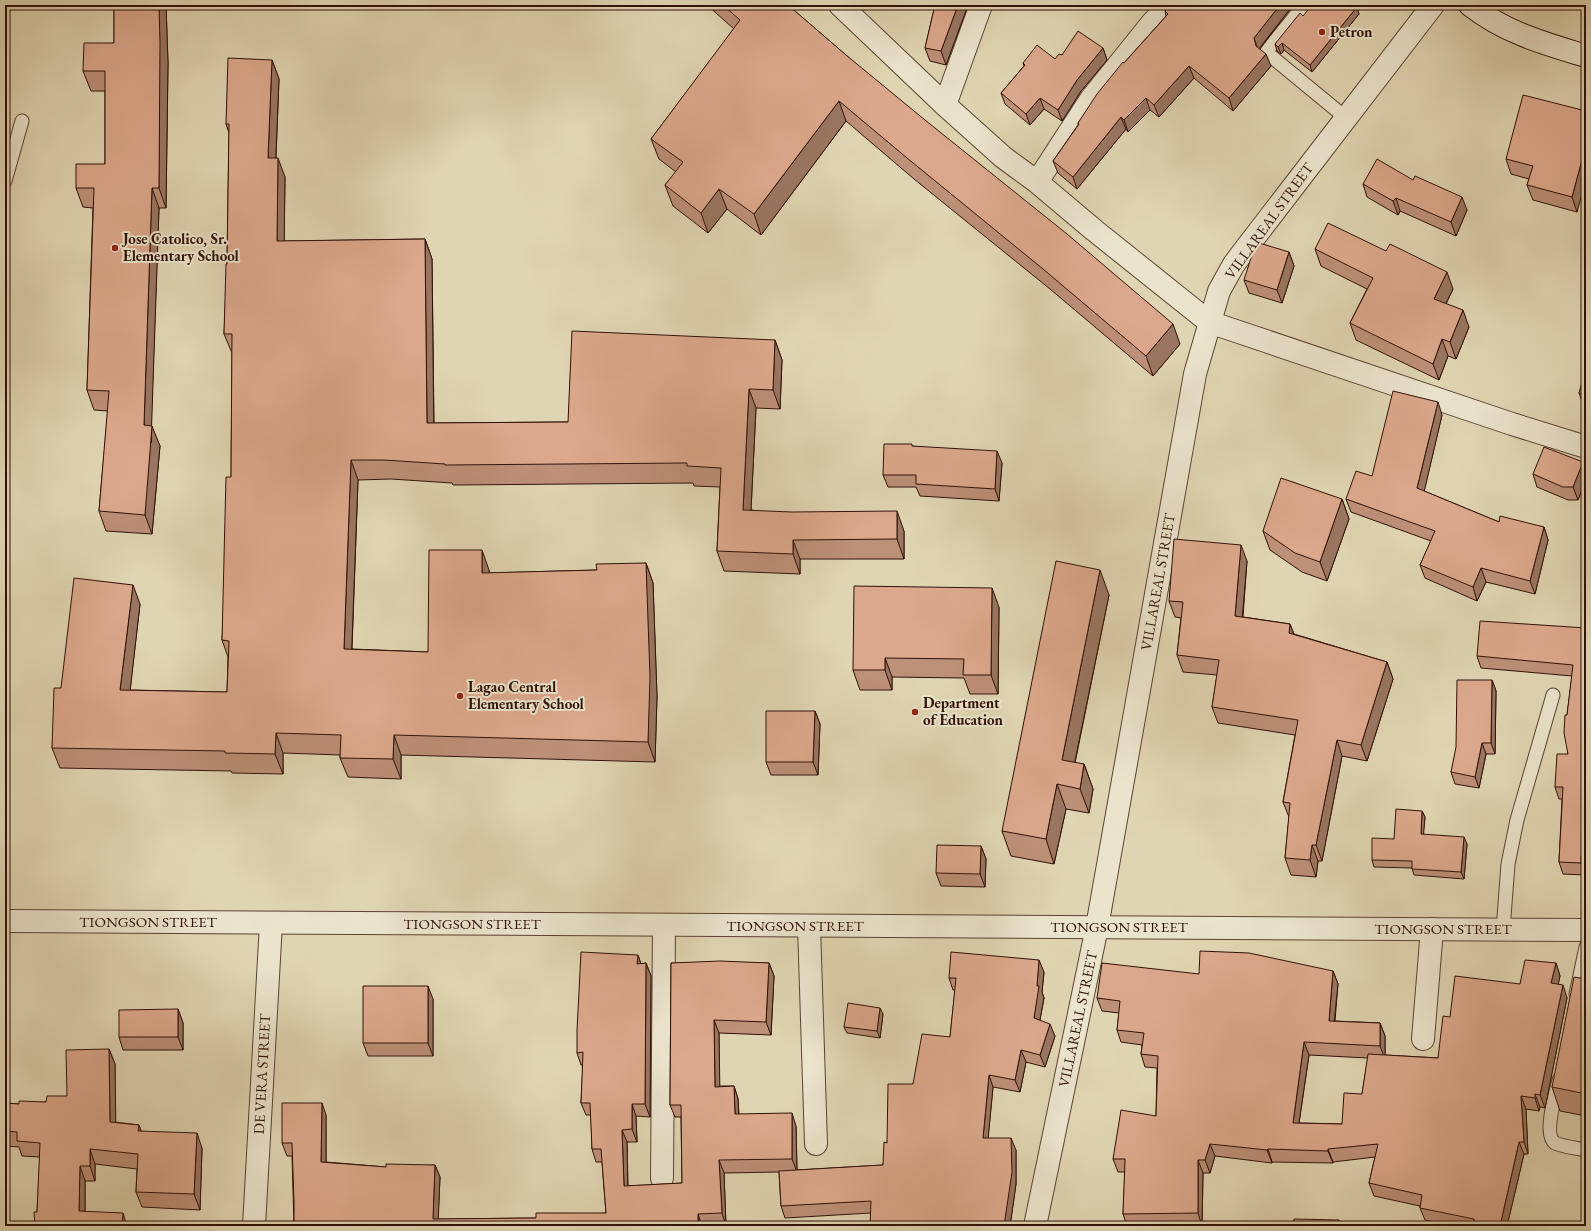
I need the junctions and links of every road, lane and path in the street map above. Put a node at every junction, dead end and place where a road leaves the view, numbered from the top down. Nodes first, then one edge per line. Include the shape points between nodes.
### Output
1 (840, 5) edge
2 (981, 5) edge
3 (1170, 5) edge
4 (1304, 5) edge
5 (1433, 5) edge
6 (1470, 5) edge
7 (1586, 56) edge
8 (945, 106) junction
9 (1346, 118) junction
10 (22, 121) dead end
11 (5, 181) edge
12 (1038, 182) junction
13 (1209, 322) junction
14 (1586, 446) edge
15 (1553, 695) dead end
16 (5, 921) edge
17 (271, 923) junction
18 (664, 925) junction
19 (809, 926) junction
20 (1096, 927) junction
21 (1432, 929) junction
22 (1503, 930) junction
23 (1586, 930) edge
24 (1586, 947) edge
25 (1574, 1007) edge
26 (1423, 1039) dead end
27 (1562, 1067) edge
28 (816, 1144) dead end
29 (1586, 1150) edge
30 (662, 1178) dead end
31 (254, 1226) edge
32 (1035, 1226) edge

1 - 8 street
2 - 8 street
3 - 12 street via 1153,22 1091,99
4 - 9 lane via 1266,52
5 - 9 street, VILLAREAL STREET
6 - 7 street via 1497,23 1532,40
8 - 12 street via 1003,157
9 - 13 street, VILLAREAL STREET via 1234,264 1219,291
10 - 11 lane
12 - 13 street
13 - 14 street via 1491,417
13 - 20 street, VILLAREAL STREET via 1195,374
15 - 22 lane via 1517,820 1508,864
16 - 17 street, TIONGSON STREET
17 - 18 street, TIONGSON STREET
17 - 31 street, DE VERA STREET
18 - 19 street, TIONGSON STREET
18 - 30 street
19 - 20 street, TIONGSON STREET
19 - 28 street
20 - 21 street, TIONGSON STREET
20 - 32 street, VILLAREAL STREET
21 - 22 street, TIONGSON STREET
21 - 26 street
22 - 23 street, TIONGSON STREET
24 - 25 lane
27 - 29 lane via 1549,1127 1550,1136 1555,1142

